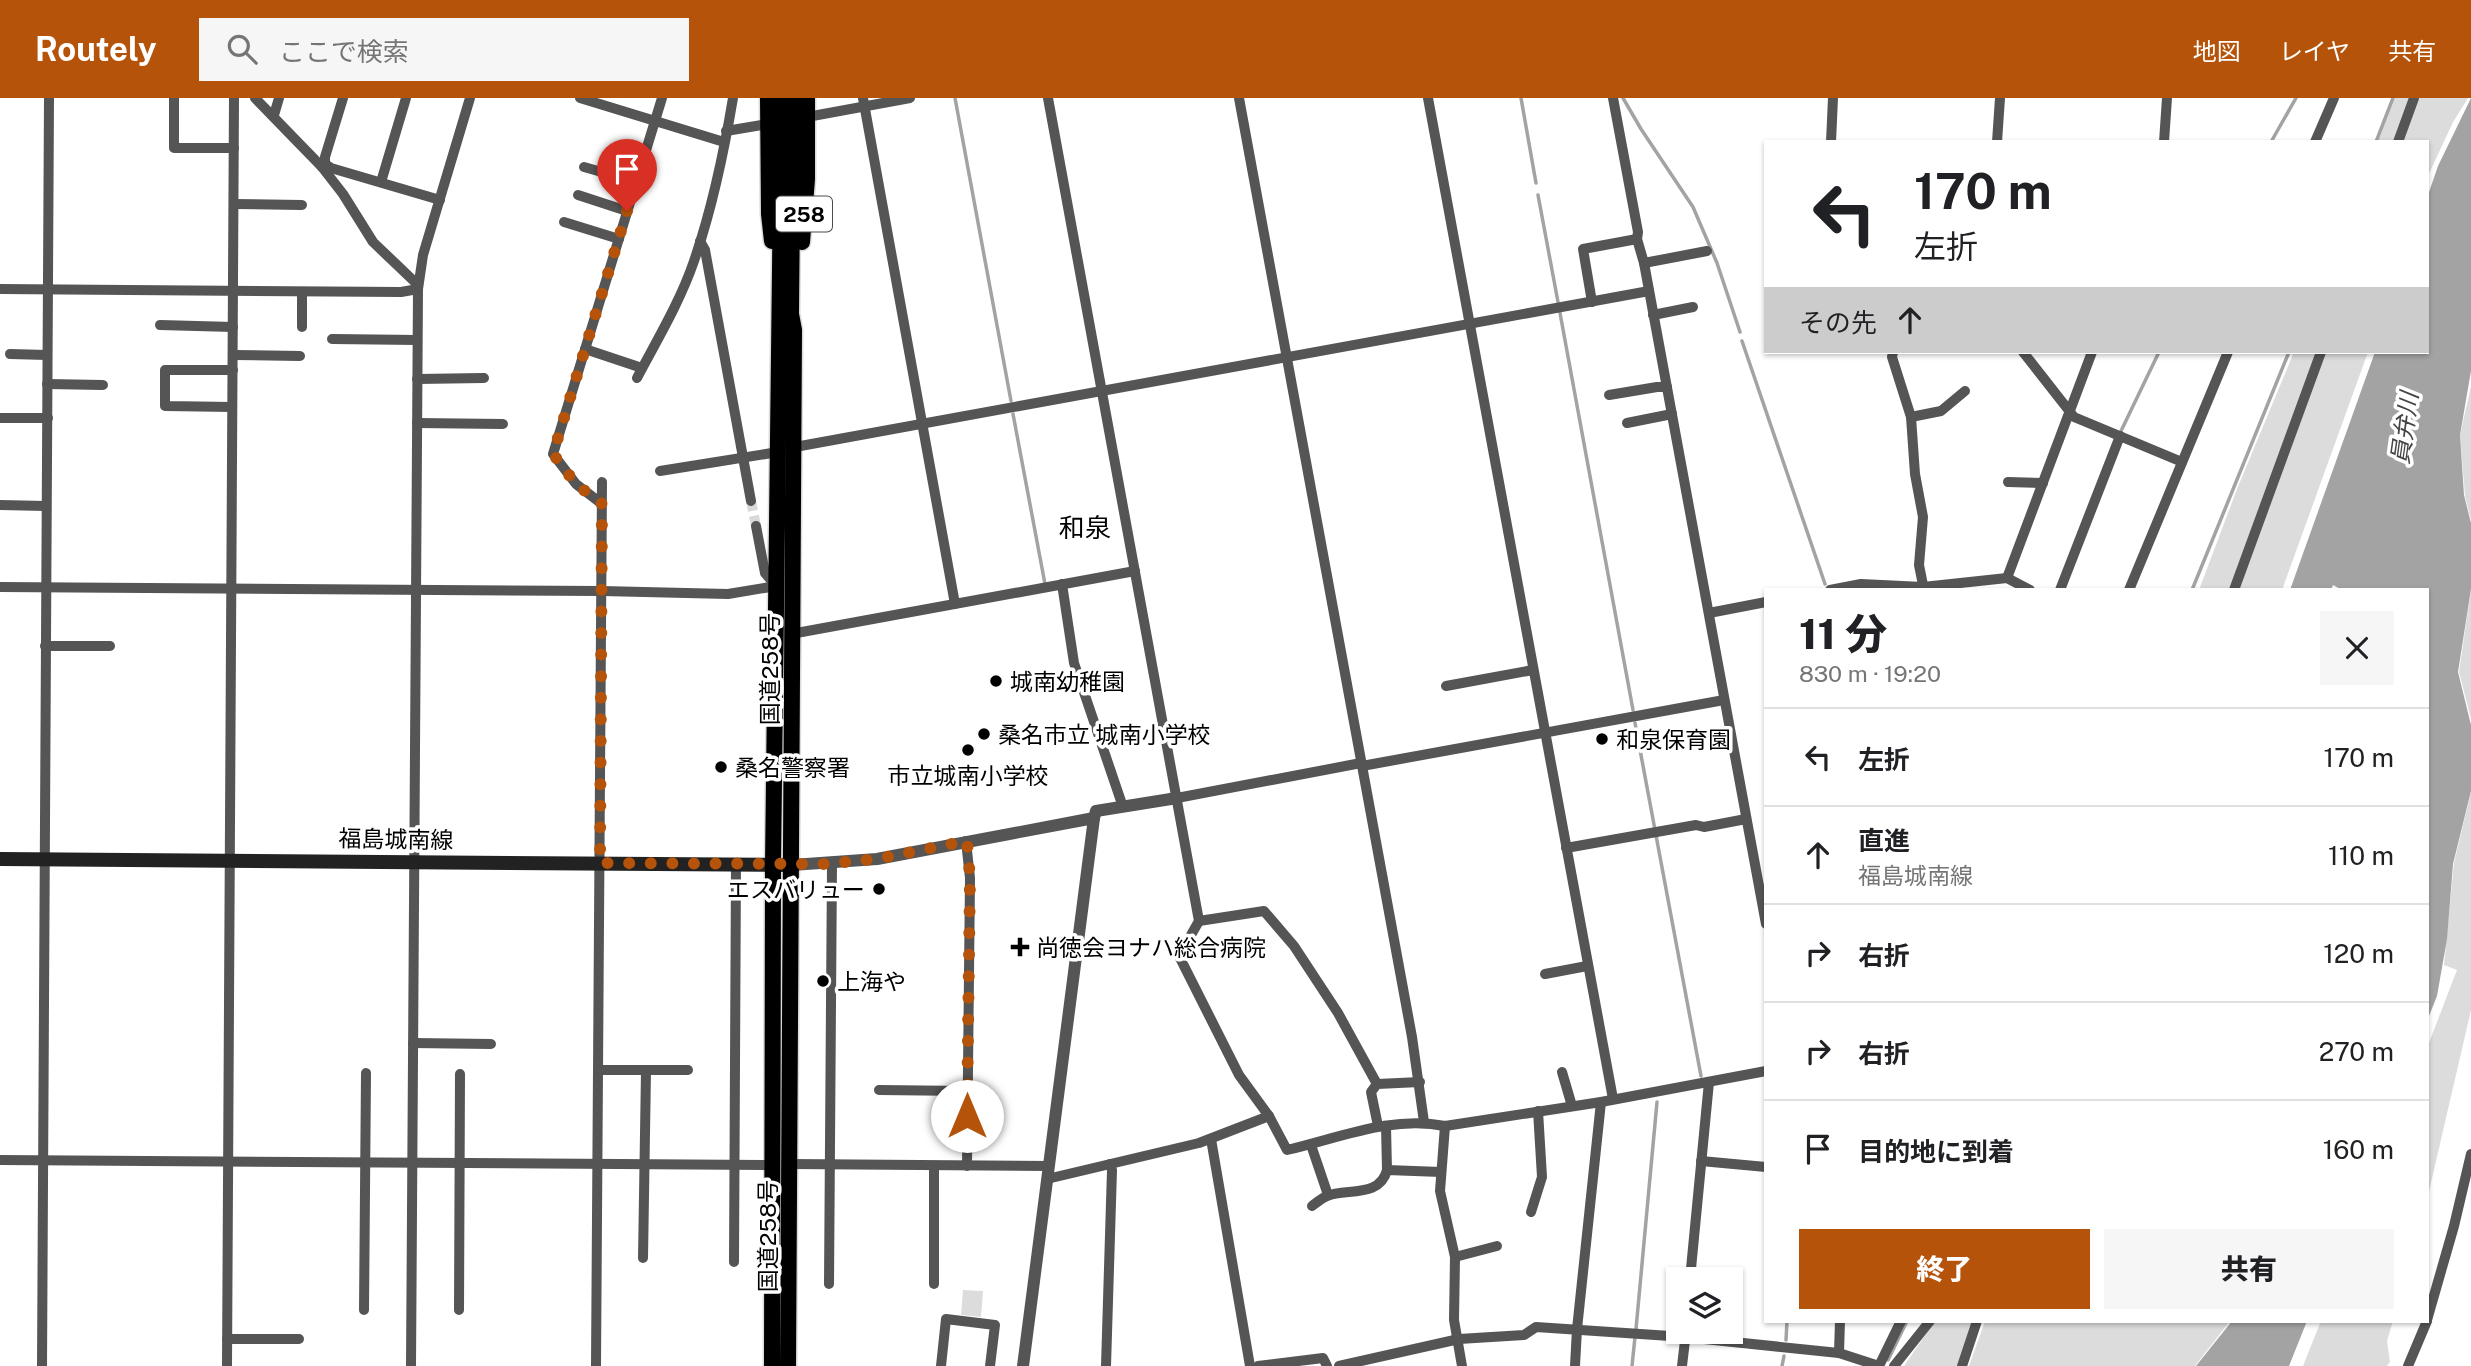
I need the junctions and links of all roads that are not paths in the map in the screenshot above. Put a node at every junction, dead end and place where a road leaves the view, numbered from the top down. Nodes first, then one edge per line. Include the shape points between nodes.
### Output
1 (49, 98) edge
2 (174, 98) edge
3 (234, 98) edge
4 (255, 98) edge
5 (279, 98) edge
6 (343, 98) edge
7 (406, 98) edge
8 (470, 98) edge
9 (580, 98) edge
10 (662, 98) edge
11 (733, 98) edge
12 (768, 98) edge
13 (782, 98) edge
14 (793, 98) edge
15 (807, 98) edge
16 (910, 98) edge
17 (1048, 98) edge
18 (1239, 98) edge
19 (1428, 98) edge
20 (1613, 98) edge
21 (1833, 98) edge
22 (2000, 98) edge
23 (2166, 98) edge
24 (2334, 98) edge
25 (2414, 98) edge
26 (864, 102) edge
27 (274, 115) junction
28 (807, 117) junction
29 (655, 122) junction
30 (768, 124) junction
31 (726, 131) junction
32 (1831, 140) edge
33 (1997, 140) edge
34 (2164, 140) edge
35 (2316, 140) edge
36 (2400, 140) edge
37 (724, 142) junction
38 (234, 148) junction
39 (323, 166) junction
40 (584, 167) dead end
41 (381, 182) junction
42 (637, 182) junction
43 (578, 195) dead end
44 (440, 200) junction
45 (234, 204) junction
46 (302, 205) dead end
47 (627, 211) junction
48 (564, 222) dead end
49 (619, 239) junction
50 (1637, 239) junction
51 (700, 241) junction
52 (1707, 251) dead end
53 (1644, 263) junction
54 (418, 287) junction
55 (0, 289) edge
56 (47, 289) junction
57 (779, 289) junction
58 (234, 291) junction
59 (1649, 291) junction
60 (302, 292) junction
61 (1591, 302) junction
62 (1693, 307) dead end
63 (1653, 315) junction
64 (160, 325) dead end
65 (1469, 325) junction
66 (233, 327) junction
67 (302, 327) dead end
68 (794, 330) junction
69 (332, 340) dead end
70 (417, 340) junction
71 (585, 349) junction
72 (10, 354) dead end
73 (1893, 354) edge
74 (2025, 354) edge
75 (2091, 354) edge
76 (2227, 354) edge
77 (2320, 354) edge
78 (47, 355) junction
79 (233, 355) junction
80 (300, 356) dead end
81 (1287, 357) junction
82 (233, 370) junction
83 (484, 378) dead end
84 (417, 379) junction
85 (47, 384) junction
86 (103, 385) dead end
87 (1667, 387) junction
88 (1102, 391) junction
89 (1965, 391) dead end
90 (1609, 395) dead end
91 (232, 407) junction
92 (2069, 413) junction
93 (1671, 414) junction
94 (1911, 417) junction
95 (0, 418) edge
96 (48, 418) junction
97 (417, 423) junction
98 (1627, 423) dead end
99 (503, 424) dead end
100 (922, 424) junction
101 (2120, 436) junction
102 (795, 447) junction
103 (778, 452) junction
104 (743, 457) junction
105 (2182, 462) junction
106 (660, 471) dead end
107 (602, 482) dead end
108 (2008, 482) dead end
109 (2043, 484) junction
110 (751, 501) tunnel mouth
111 (602, 504) junction
112 (0, 505) edge
113 (46, 506) junction
114 (756, 526) tunnel mouth
115 (1135, 571) junction
116 (2007, 578) junction
117 (1062, 584) junction
118 (776, 586) junction
119 (0, 587) edge
120 (45, 588) junction
121 (1843, 588) edge
122 (1923, 588) edge
123 (2026, 588) edge
124 (2061, 588) edge
125 (2130, 588) edge
126 (2235, 588) edge
127 (232, 590) junction
128 (416, 591) junction
129 (602, 591) junction
130 (1764, 602) edge
131 (955, 604) junction
132 (1709, 613) junction
133 (792, 634) junction
134 (45, 646) junction
135 (110, 646) dead end
136 (1533, 670) junction
137 (1446, 686) dead end
138 (1724, 700) junction
139 (1544, 732) junction
140 (1362, 765) junction
141 (1177, 798) junction
142 (1123, 807) junction
143 (1094, 818) junction
144 (1746, 819) junction
145 (967, 841) junction
146 (1566, 848) junction
147 (0, 859) edge
148 (45, 860) junction
149 (230, 860) junction
150 (415, 862) junction
151 (600, 863) junction
152 (832, 863) junction
153 (736, 864) junction
154 (773, 865) junction
155 (792, 865) junction
156 (1764, 914) edge
157 (1199, 921) junction
158 (1587, 966) junction
159 (1545, 974) dead end
160 (413, 1043) junction
161 (491, 1044) dead end
162 (598, 1070) junction
163 (646, 1070) junction
164 (688, 1070) dead end
165 (1764, 1071) edge
166 (1562, 1072) dead end
167 (366, 1073) dead end
168 (460, 1074) dead end
169 (1420, 1082) junction
170 (1709, 1082) junction
171 (1377, 1084) junction
172 (879, 1090) dead end
173 (967, 1091) junction
174 (1613, 1099) junction
175 (1601, 1102) junction
176 (1572, 1106) junction
177 (1538, 1111) junction
178 (1269, 1116) junction
179 (1424, 1122) junction
180 (1382, 1126) junction
181 (1445, 1126) junction
182 (1211, 1139) junction
183 (1311, 1145) junction
184 (2471, 1154) edge
185 (0, 1160) edge
186 (42, 1160) junction
187 (229, 1161) junction
188 (1701, 1161) junction
189 (366, 1162) junction
190 (412, 1163) junction
191 (460, 1163) junction
192 (598, 1163) junction
193 (646, 1164) junction
194 (735, 1164) junction
195 (1110, 1164) junction
196 (782, 1165) junction
197 (830, 1165) junction
198 (934, 1166) junction
199 (967, 1166) junction
200 (1764, 1167) edge
201 (1387, 1170) junction
202 (1048, 1172) junction
203 (1441, 1172) junction
204 (1328, 1195) junction
205 (1312, 1206) dead end
206 (1531, 1212) dead end
207 (1497, 1247) dead end
208 (1455, 1257) junction
209 (643, 1258) dead end
210 (734, 1262) dead end
211 (1691, 1267) edge
212 (829, 1284) dead end
213 (934, 1284) dead end
214 (364, 1310) dead end
215 (459, 1310) dead end
216 (2429, 1314) edge
217 (1840, 1323) edge
218 (1900, 1323) edge
219 (1928, 1323) edge
220 (1976, 1323) edge
221 (2426, 1323) edge
222 (1577, 1329) junction
223 (1666, 1333) edge
224 (227, 1339) junction
225 (299, 1339) dead end
226 (1459, 1339) junction
227 (1743, 1343) edge
228 (1684, 1344) edge
229 (1842, 1358) edge
230 (42, 1366) edge
231 (227, 1366) edge
232 (411, 1366) edge
233 (596, 1366) edge
234 (772, 1366) edge
235 (789, 1366) edge
236 (941, 1366) edge
237 (990, 1366) edge
238 (1023, 1366) edge
239 (1107, 1366) edge
240 (1250, 1366) edge
241 (1258, 1366) edge
242 (1327, 1366) edge
243 (1339, 1366) edge
244 (1462, 1366) edge
245 (1575, 1366) edge
246 (1682, 1366) edge
247 (1879, 1366) edge
248 (1894, 1366) edge
249 (1962, 1366) edge
250 (2408, 1366) edge

1 - 56 street
2 - 38 street via 174,148
3 - 38 street
4 - 27 street
5 - 27 street
6 - 39 street
7 - 41 street
8 - 44 street
9 - 29 street
10 - 29 street
11 - 31 street
12 - 30 highway, 258
13 - 57 highway, 国道258号 / 258
14 - 68 highway, 国道258号 / 258
15 - 28 highway, 258
16 - 26 street
17 - 88 street
18 - 81 street
19 - 65 street
20 - 50 street
21 - 32 street
22 - 33 street
23 - 34 street
24 - 35 street
25 - 36 street
26 - 28 street
26 - 100 street
27 - 39 street
28 - 68 highway, 258 via 807,179
29 - 37 street
29 - 42 street
30 - 31 street
30 - 57 highway, 258 via 769,214
31 - 37 street
37 - 51 street
38 - 45 street
39 - 41 street
39 - 54 street via 368,235
40 - 42 street
41 - 44 street
42 - 47 street
43 - 47 street
44 - 54 street
45 - 46 street
45 - 58 street
47 - 49 street
48 - 49 street
49 - 71 street
50 - 53 street
50 - 61 street via 1583,249
51 - 71 street via 683,288 640,373
51 - 104 street
52 - 53 street
53 - 59 street
54 - 60 street via 401,292
54 - 70 street
55 - 56 street
56 - 58 street
56 - 78 street
57 - 103 highway, 国道258号 / 258
58 - 60 street
58 - 66 street
59 - 61 street
59 - 63 street
60 - 67 street
61 - 65 street
62 - 63 street
63 - 87 street
64 - 66 street
65 - 81 street
65 - 136 street
66 - 79 street
68 - 102 highway, 国道258号 / 258
69 - 70 street
70 - 84 street
71 - 111 street via 553,454 576,484
72 - 78 street
73 - 94 street
74 - 92 street
75 - 92 street
76 - 105 street
77 - 126 street
78 - 85 street
79 - 80 street
79 - 82 street
81 - 88 street
81 - 140 street
82 - 91 street
82 - 91 street via 165,370 165,406
83 - 84 street
84 - 97 street
85 - 86 street
85 - 96 street
87 - 90 street
87 - 93 street
88 - 100 street
88 - 115 street
89 - 94 street via 1941,411
91 - 127 street
92 - 101 street
92 - 109 street
93 - 98 street
93 - 132 street
94 - 122 street via 1923,517 1919,565
95 - 96 street
96 - 113 street
97 - 99 street
97 - 128 street
100 - 102 street
100 - 131 street
101 - 105 street
101 - 124 street
102 - 133 highway, 国道258号 / 258
103 - 104 street
103 - 118 highway, 国道258号 / 258
104 - 106 street
104 - 110 street
105 - 125 street
107 - 111 street
108 - 109 street
109 - 116 street
111 - 129 street
112 - 113 street
113 - 120 street
114 - 118 street via 765,573
115 - 117 street
115 - 141 street
116 - 122 street
116 - 123 street
117 - 131 street
117 - 142 street via 1074,663
118 - 129 street via 728,594
118 - 154 highway, 国道258号 / 258
119 - 120 street
120 - 127 street
120 - 134 street
121 - 122 street via 1870,584
127 - 128 street
127 - 149 street
128 - 129 street
128 - 150 street
129 - 151 street
130 - 132 street
131 - 133 street
132 - 138 street
133 - 155 highway, 国道258号 / 258
134 - 135 street
134 - 148 street
136 - 137 street
136 - 139 street
138 - 139 street
138 - 144 street
139 - 140 street
139 - 146 street
140 - 141 street
140 - 169 street
141 - 142 street
141 - 157 street
142 - 143 street via 1096,811
143 - 145 street
143 - 202 street
144 - 146 street
144 - 156 street
145 - 152 street
145 - 173 street
146 - 158 street
147 - 148 main road, 福島城南線
148 - 149 main road, 福島城南線
148 - 186 street
149 - 150 main road, 福島城南線
149 - 187 street
150 - 151 main road, 福島城南線
150 - 160 street
151 - 153 main road, 福島城南線
151 - 162 street
152 - 155 street
152 - 197 street
153 - 154 main road, 福島城南線
153 - 194 street
154 - 155 main road, 福島城南線
154 - 196 highway, 国道258号 / 258
155 - 196 highway, 国道258号 / 258
157 - 171 street via 1264,911 1294,946 1338,1013
157 - 178 street via 1179,956 1239,1075
158 - 159 street
158 - 174 street
160 - 161 street
160 - 190 street
162 - 163 street
162 - 192 street
163 - 164 street
163 - 193 street
165 - 170 street
166 - 176 street
167 - 189 street
168 - 191 street
169 - 171 street
169 - 179 street
170 - 174 street
170 - 188 street
171 - 180 street via 1371,1092
172 - 173 street
173 - 199 street
174 - 175 street
175 - 176 street
175 - 222 street
176 - 177 street
177 - 181 street
177 - 206 street via 1542,1177
178 - 182 street
178 - 183 street via 1287,1150
179 - 180 street
179 - 181 street
180 - 183 street
180 - 201 street
181 - 203 street
182 - 195 street
182 - 240 street
183 - 204 street
184 - 216 street
185 - 186 street
186 - 187 street
186 - 230 street
187 - 189 street
187 - 224 street
188 - 200 street
188 - 211 street
189 - 190 street
189 - 214 street
190 - 191 street
190 - 232 street
191 - 192 street
191 - 215 street
192 - 193 street
192 - 233 street
193 - 194 street
193 - 209 street
194 - 196 street
194 - 210 street
195 - 202 street
195 - 239 street
196 - 197 street
196 - 234 highway, 国道258号 / 258
196 - 235 highway, 国道258号 / 258
197 - 198 street
197 - 212 street
198 - 199 street
198 - 213 street
199 - 202 street
201 - 203 street
201 - 204 street via 1385,1178 1368,1190
202 - 238 street
203 - 208 street via 1442,1206
204 - 205 street
207 - 208 street
208 - 226 street
217 - 229 street
218 - 247 street
219 - 248 street
220 - 249 street
221 - 250 street
222 - 223 street
222 - 226 street via 1536,1327 1524,1335
222 - 245 street
224 - 225 street
224 - 231 street
226 - 243 street
226 - 244 street
227 - 229 street
228 - 246 street
229 - 247 street
236 - 237 street via 946,1319 995,1325
241 - 242 street via 1323,1358

